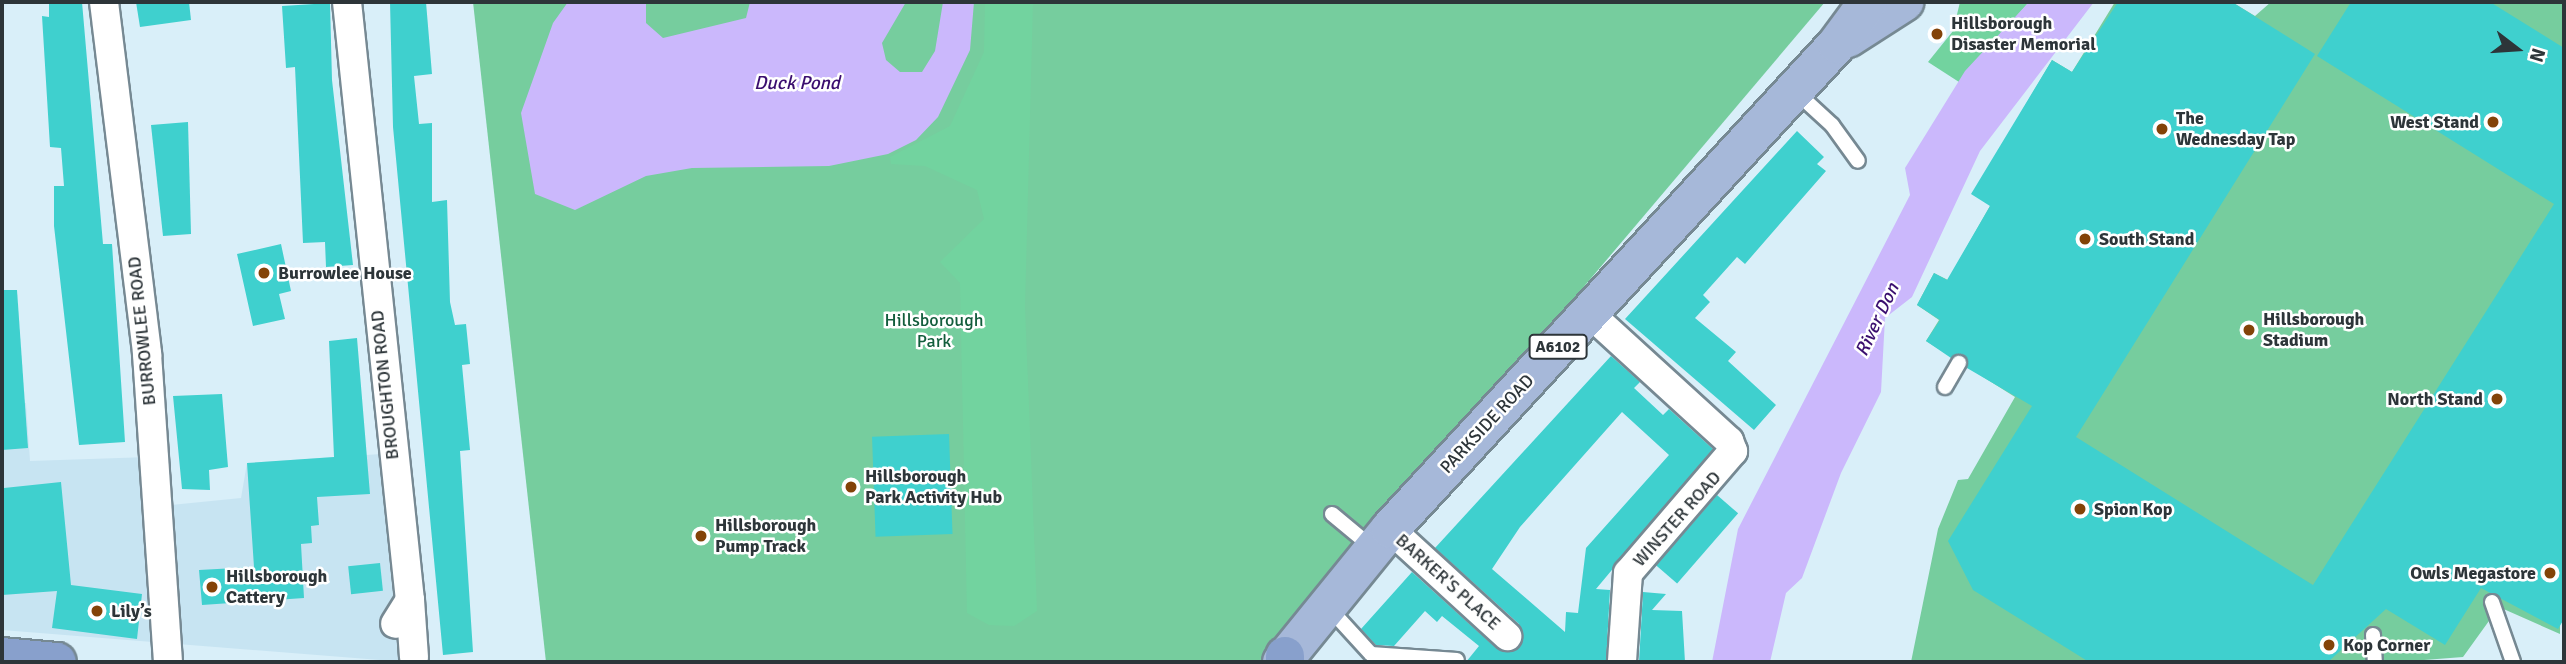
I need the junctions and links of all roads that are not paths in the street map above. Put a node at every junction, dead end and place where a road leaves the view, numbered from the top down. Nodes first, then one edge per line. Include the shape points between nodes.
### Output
1 (104, 2) edge
2 (347, 2) edge
3 (1868, 2) edge
4 (1904, 2) edge
5 (1837, 44) junction
6 (1793, 89) junction
7 (1858, 161) dead end
8 (1589, 313) junction
9 (1958, 363) dead end
10 (1945, 387) dead end
11 (1332, 514) dead end
12 (1382, 539) junction
13 (410, 600) junction
14 (2492, 602) dead end
15 (1325, 604) junction
16 (395, 624) dead end
17 (2372, 635) dead end
18 (1507, 636) dead end
19 (2, 657) edge
20 (414, 657) dead end
21 (1457, 660) dead end
22 (1281, 661) edge
23 (57, 662) edge
24 (168, 662) edge
25 (1622, 662) edge
26 (2375, 662) edge
27 (2513, 662) edge

1 - 24 street, BURROWLEE ROAD via 147,355
2 - 13 street, BROUGHTON ROAD
3 - 5 main road, PARKSIDE ROAD / A6102
4 - 5 main road, PARKSIDE ROAD / A6102
5 - 6 main road, PARKSIDE ROAD / A6102
6 - 7 lane via 1832,125
6 - 8 main road, PARKSIDE ROAD / A6102
8 - 12 main road, PARKSIDE ROAD / A6102
8 - 25 street, WINSTER ROAD via 1730,441 1732,451 1628,573
9 - 10 lane
11 - 12 lane
12 - 15 main road, PARKSIDE ROAD / A6102
12 - 18 street, BARKER'S PLACE
13 - 16 street
13 - 20 street, BROUGHTON ROAD
14 - 27 lane
15 - 21 lane via 1371,654
15 - 22 main road, PARKSIDE ROAD / A6102
17 - 26 lane
19 - 23 highway

